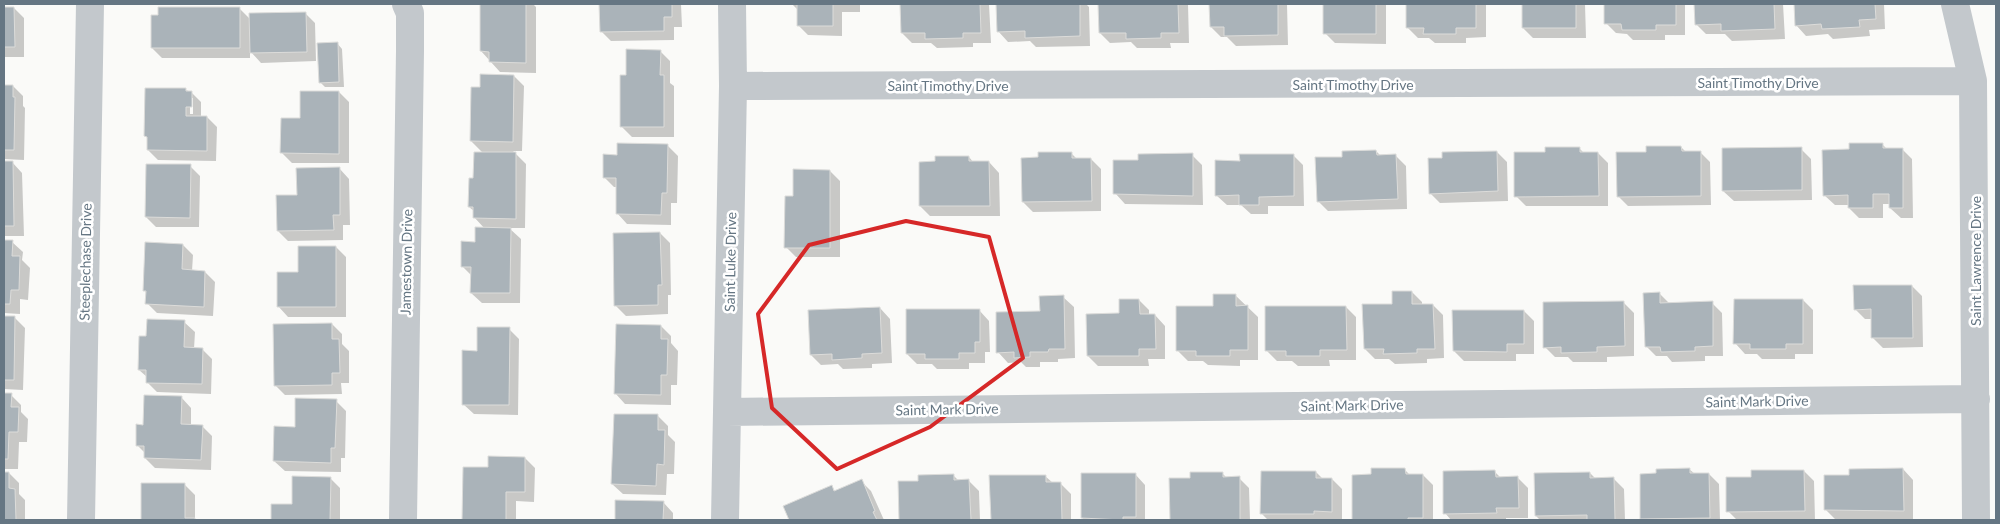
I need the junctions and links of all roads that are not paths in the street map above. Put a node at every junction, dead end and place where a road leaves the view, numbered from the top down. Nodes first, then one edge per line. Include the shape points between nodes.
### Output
1 (90, 4) edge
2 (406, 4) edge
3 (732, 4) edge
4 (1955, 4) edge
5 (1973, 81) junction
6 (733, 86) junction
7 (1976, 399) junction
8 (727, 412) junction
9 (80, 520) edge
10 (403, 520) edge
11 (725, 520) edge
12 (1976, 520) edge

1 - 9 street, Steeplechase Drive
2 - 10 street, Jamestown Drive via 410,13 410,50
3 - 6 street, Saint Luke Drive
4 - 5 street, Saint Lawrence Drive
5 - 6 street, Saint Timothy Drive
5 - 7 street, Saint Lawrence Drive
6 - 8 street, Saint Luke Drive
7 - 8 street, Saint Mark Drive
7 - 12 street, Saint Lawrence Drive
8 - 11 street, Saint Luke Drive

